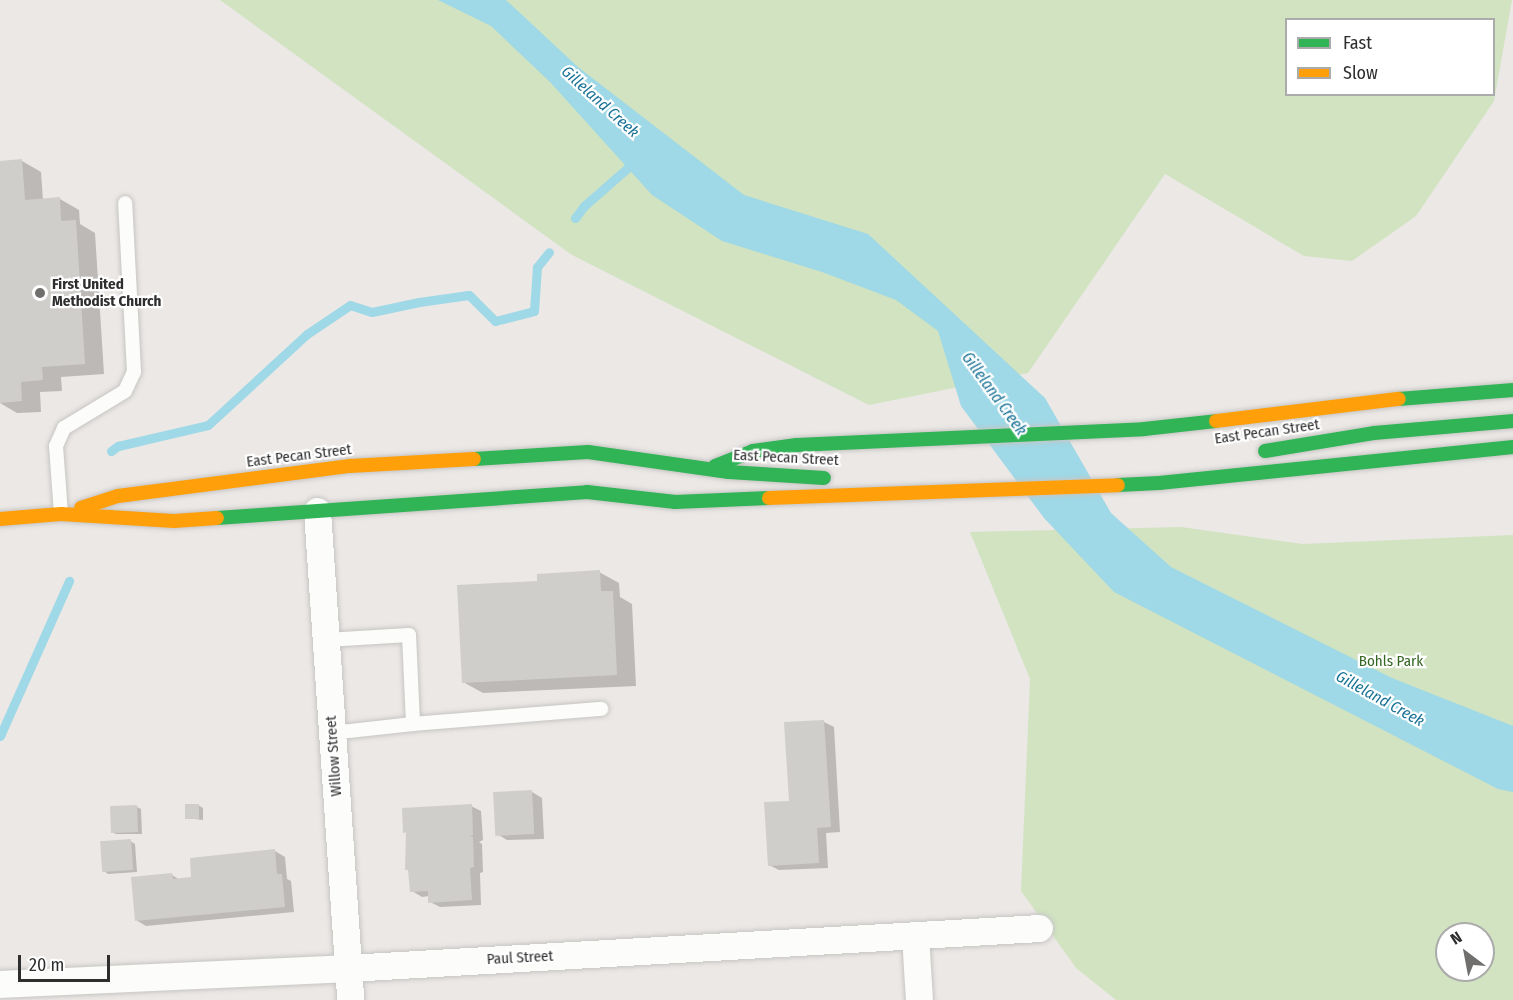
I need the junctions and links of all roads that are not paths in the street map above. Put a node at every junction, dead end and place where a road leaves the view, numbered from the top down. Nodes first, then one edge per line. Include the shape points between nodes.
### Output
1 (124, 203) dead end
2 (1513, 390) edge
3 (1513, 421) edge
4 (1513, 447) edge
5 (1252, 452) dead end
6 (707, 470) junction
7 (664, 477) dead end
8 (842, 478) dead end
9 (631, 484) dead end
10 (587, 492) junction
11 (317, 511) junction
12 (61, 514) junction
13 (0, 519) edge
14 (326, 640) junction
15 (601, 709) dead end
16 (413, 724) junction
17 (332, 733) junction
18 (1039, 928) dead end
19 (915, 935) junction
20 (348, 968) junction
21 (0, 984) edge
22 (350, 1000) edge
23 (919, 1000) edge

1 - 12 lane via 134,372 125,391 64,428 56,446
2 - 6 main road via 1452,393 1144,429 797,445 753,452
3 - 5 main road, East Pecan Street via 1374,433
4 - 10 main road, East Pecan Street via 1159,483 935,494 675,502
6 - 7 main road
6 - 8 main road, East Pecan Street
6 - 12 main road, East Pecan Street via 588,452 350,466 118,496
9 - 10 main road
10 - 11 main road, East Pecan Street
11 - 12 main road, East Pecan Street via 174,521
11 - 14 street, Willow Street
12 - 13 main road, East Pecan Street
14 - 16 lane via 409,635
14 - 17 street, Willow Street
15 - 16 lane
16 - 17 lane
17 - 20 street, Willow Street
18 - 19 street, Paul Street
19 - 20 street, Paul Street
19 - 23 street
20 - 21 street, Paul Street
20 - 22 street, Willow Street

